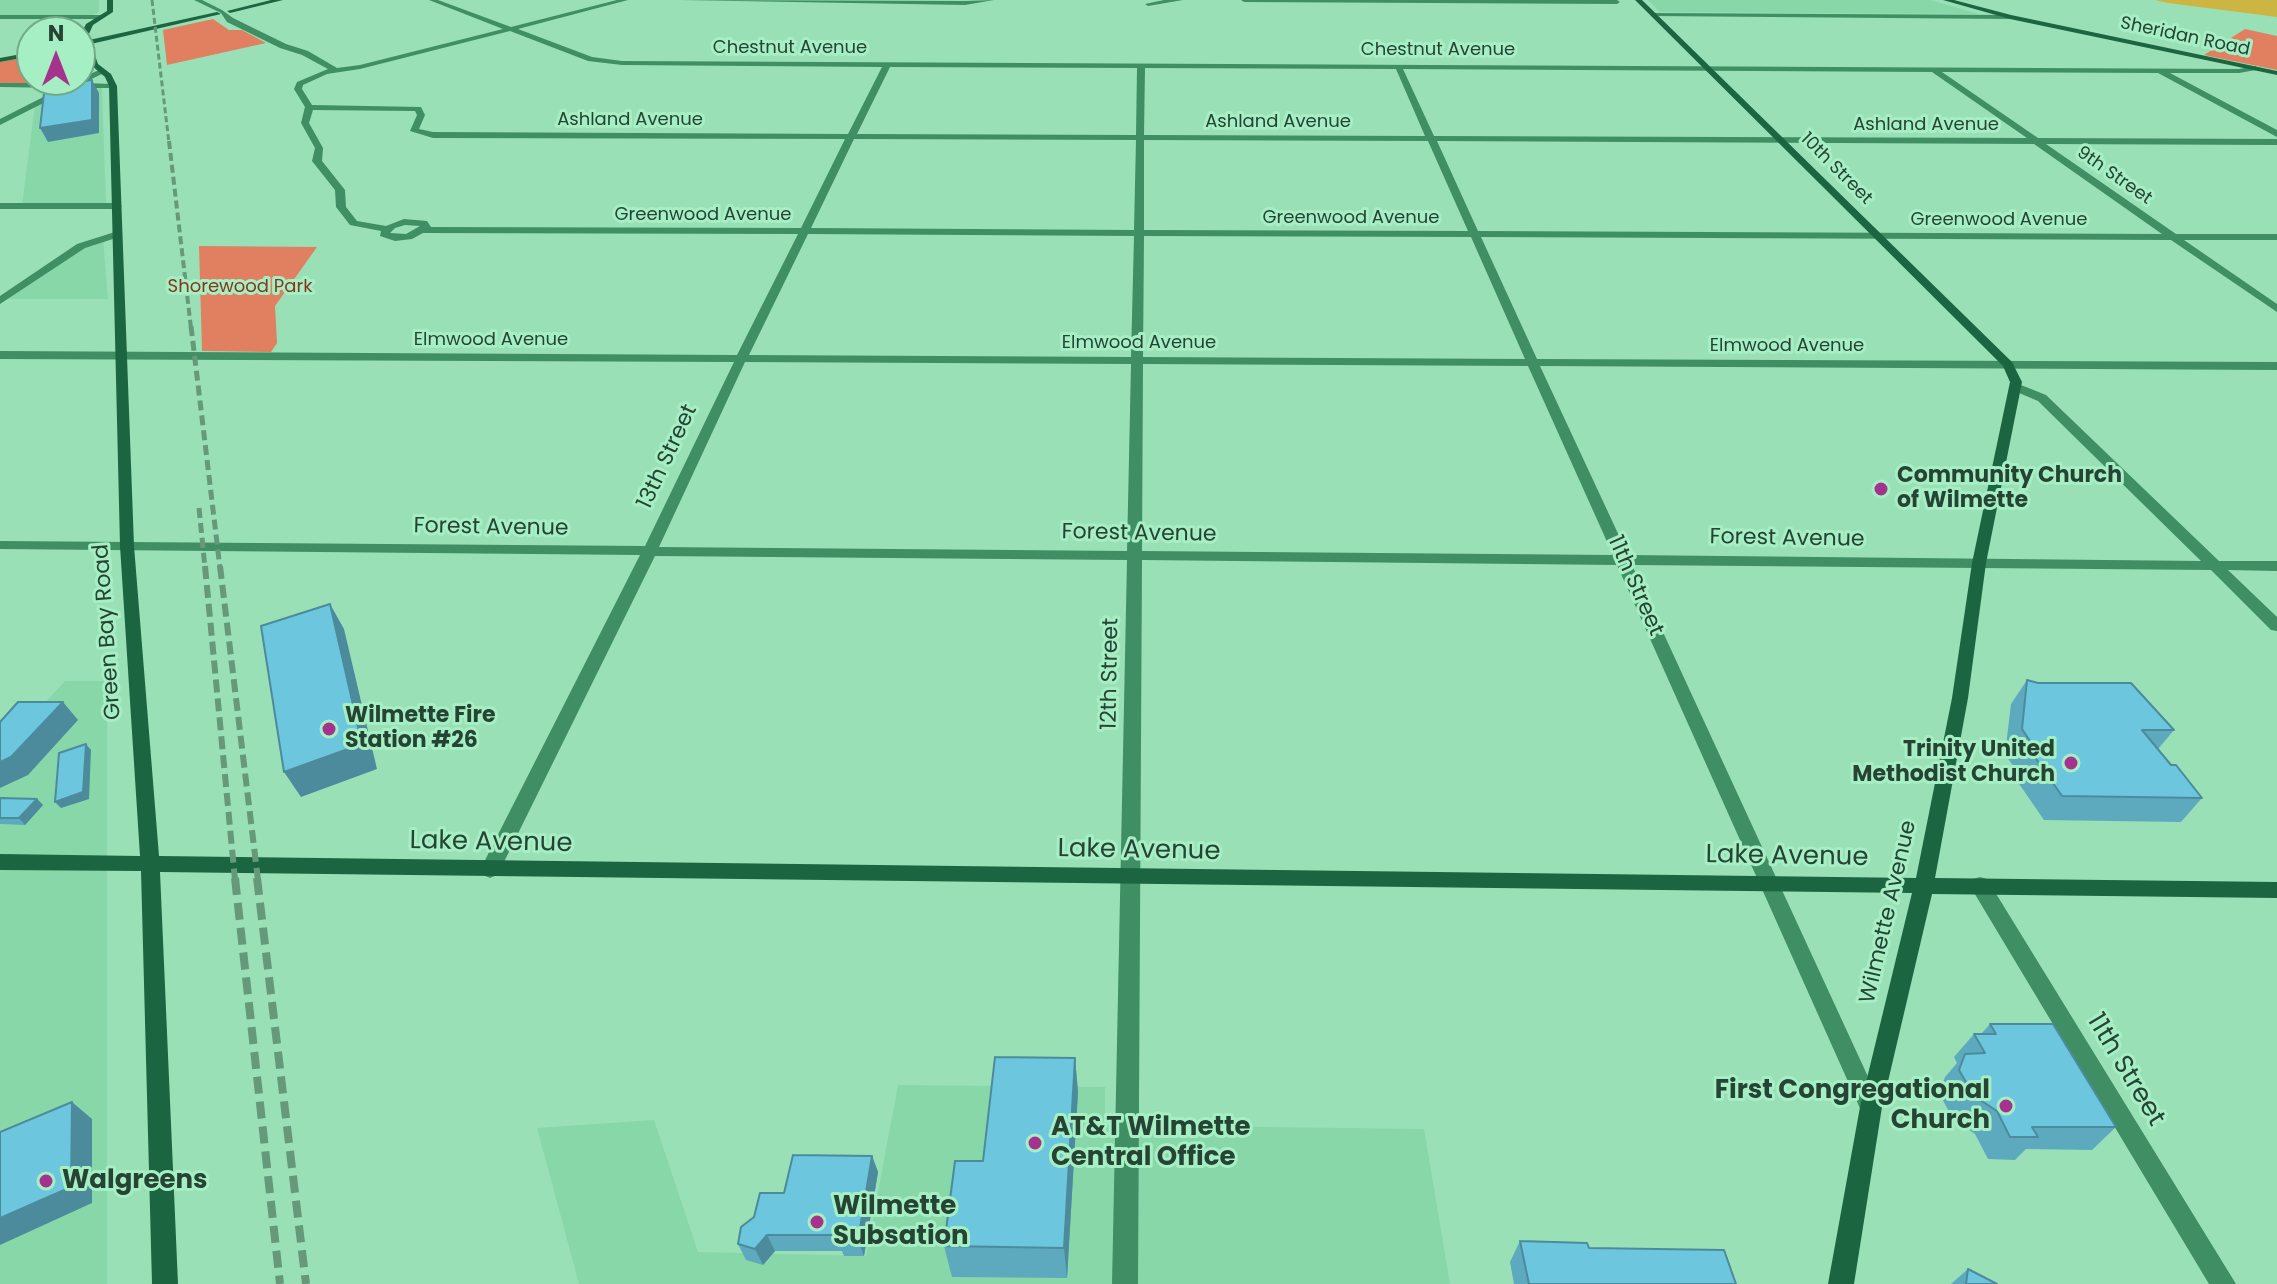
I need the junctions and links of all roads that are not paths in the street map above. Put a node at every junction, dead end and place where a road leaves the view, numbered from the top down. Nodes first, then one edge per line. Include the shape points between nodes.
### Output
1 (110, 0) edge
2 (197, 0) edge
3 (280, 0) edge
4 (432, 0) edge
5 (625, 0) edge
6 (684, 0) edge
7 (991, 0) edge
8 (1180, 0) edge
9 (1244, 0) edge
10 (1638, 0) edge
11 (1946, 0) edge
12 (931, 1) edge
13 (1617, 2) dead end
14 (1148, 4) dead end
15 (223, 12) junction
16 (1653, 15) junction
17 (101, 17) junction
18 (2010, 17) junction
19 (2, 19) edge
20 (96, 20) edge
21 (511, 28) junction
22 (96, 40) edge
23 (887, 64) junction
24 (1141, 65) junction
25 (96, 66) edge
26 (1398, 66) junction
27 (1706, 67) junction
28 (2253, 68) junction
29 (1933, 69) junction
30 (335, 70) junction
31 (2159, 70) junction
32 (101, 71) junction
33 (96, 73) edge
34 (2277, 73) edge
35 (96, 86) edge
36 (113, 86) junction
37 (50, 96) edge
38 (309, 107) junction
39 (0, 122) edge
40 (2277, 134) edge
41 (851, 137) junction
42 (1140, 137) junction
43 (1431, 138) junction
44 (1780, 140) junction
45 (2036, 141) junction
46 (2277, 142) edge
47 (0, 206) edge
48 (117, 206) junction
49 (804, 232) junction
50 (1139, 233) junction
51 (118, 234) junction
52 (1475, 234) junction
53 (1877, 236) junction
54 (2173, 237) junction
55 (2277, 237) edge
56 (3, 297) edge
57 (2277, 309) edge
58 (0, 355) edge
59 (122, 356) junction
60 (741, 359) junction
61 (1137, 361) junction
62 (1533, 362) junction
63 (2008, 365) junction
64 (2277, 366) edge
65 (2016, 387) junction
66 (0, 545) edge
67 (127, 546) junction
68 (650, 551) junction
69 (1134, 555) junction
70 (1623, 560) junction
71 (1979, 563) junction
72 (2215, 565) junction
73 (2277, 566) edge
74 (2277, 626) edge
75 (0, 862) edge
76 (150, 863) junction
77 (490, 870) junction
78 (1131, 876) junction
79 (1770, 883) junction
80 (1924, 885) junction
81 (1980, 885) junction
82 (2277, 890) edge
83 (1871, 1107) junction
84 (165, 1284) edge
85 (1125, 1284) edge
86 (1841, 1284) edge
87 (2223, 1284) edge

1 - 17 street via 110,12
2 - 15 street
3 - 15 street
4 - 21 street, Chestnut Avenue
5 - 21 street
6 - 12 street
7 - 12 street
8 - 14 street
9 - 13 street
10 - 16 street, 10th Street
11 - 18 street, Sheridan Road
15 - 22 street
15 - 30 street via 239,25
16 - 18 street
16 - 27 street, 10th Street
17 - 19 street
17 - 20 street
18 - 28 street, Sheridan Road
21 - 23 street, Chestnut Avenue via 591,59 622,63
21 - 30 street
23 - 24 street, Chestnut Avenue
23 - 41 street, 13th Street
24 - 26 street, Chestnut Avenue
24 - 42 street, 12th Street
25 - 32 street
26 - 27 street, Chestnut Avenue
26 - 43 street, 11th Street
27 - 29 street, Chestnut Avenue
27 - 44 street, 10th Street
28 - 31 street, Chestnut Avenue
28 - 34 street, Sheridan Road
29 - 31 street, Chestnut Avenue
29 - 45 street, 9th Street
30 - 38 street via 300,84
31 - 40 street
32 - 33 street
32 - 36 street
35 - 36 street
36 - 48 street, Green Bay Road
37 - 39 street
38 - 41 street, Ashland Avenue via 418,109 421,115 414,131 421,135
38 - 49 street, Greenwood Avenue via 305,123 319,148 317,161 335,180 341,207 349,220 386,229 385,236 424,230
41 - 42 street, Ashland Avenue
41 - 49 street, 13th Street
42 - 43 street, Ashland Avenue
42 - 50 street, 12th Street
43 - 44 street, Ashland Avenue
43 - 52 street, 11th Street
44 - 45 street, Ashland Avenue
44 - 53 street, 10th Street
45 - 46 street, Ashland Avenue
45 - 54 street, 9th Street
47 - 48 street
48 - 51 street, Green Bay Road
49 - 50 street, Greenwood Avenue
49 - 60 street, 13th Street
50 - 52 street, Greenwood Avenue
50 - 61 street, 12th Street
51 - 56 street via 81,246
51 - 59 street, Green Bay Road
52 - 53 street, Greenwood Avenue
52 - 62 street, 11th Street
53 - 54 street, Greenwood Avenue
53 - 63 street, 10th Street
54 - 55 street, Greenwood Avenue
54 - 57 street, 9th Street
58 - 59 street, Elmwood Avenue
59 - 60 street, Elmwood Avenue
59 - 67 street, Green Bay Road
60 - 61 street, Elmwood Avenue
60 - 68 street, 13th Street
61 - 62 street, Elmwood Avenue
61 - 69 street, 12th Street
62 - 63 street, Elmwood Avenue
62 - 70 street, 11th Street
63 - 64 street, Elmwood Avenue
63 - 65 street
65 - 71 street, Wilmette Avenue
65 - 72 street via 2042,398
66 - 67 street, Forest Avenue
67 - 68 street, Forest Avenue
67 - 76 street, Green Bay Road
68 - 69 street, Forest Avenue
68 - 77 street, 13th Street
69 - 70 street, Forest Avenue
69 - 78 street, 12th Street
70 - 71 street, Forest Avenue
70 - 79 street, 11th Street
71 - 72 street, Forest Avenue
71 - 80 street, Wilmette Avenue via 1960,698
72 - 73 street, Forest Avenue
72 - 74 street
75 - 76 street, Lake Avenue
76 - 77 street, Lake Avenue
76 - 84 street, Green Bay Road
77 - 78 street, Lake Avenue
78 - 79 street, Lake Avenue
78 - 85 street, 12th Street
79 - 80 street, Lake Avenue
79 - 83 street, 11th Street
80 - 81 street, Lake Avenue
80 - 83 street, Wilmette Avenue
81 - 82 street, Lake Avenue
81 - 87 street, 11th Street
83 - 86 street, Wilmette Avenue

